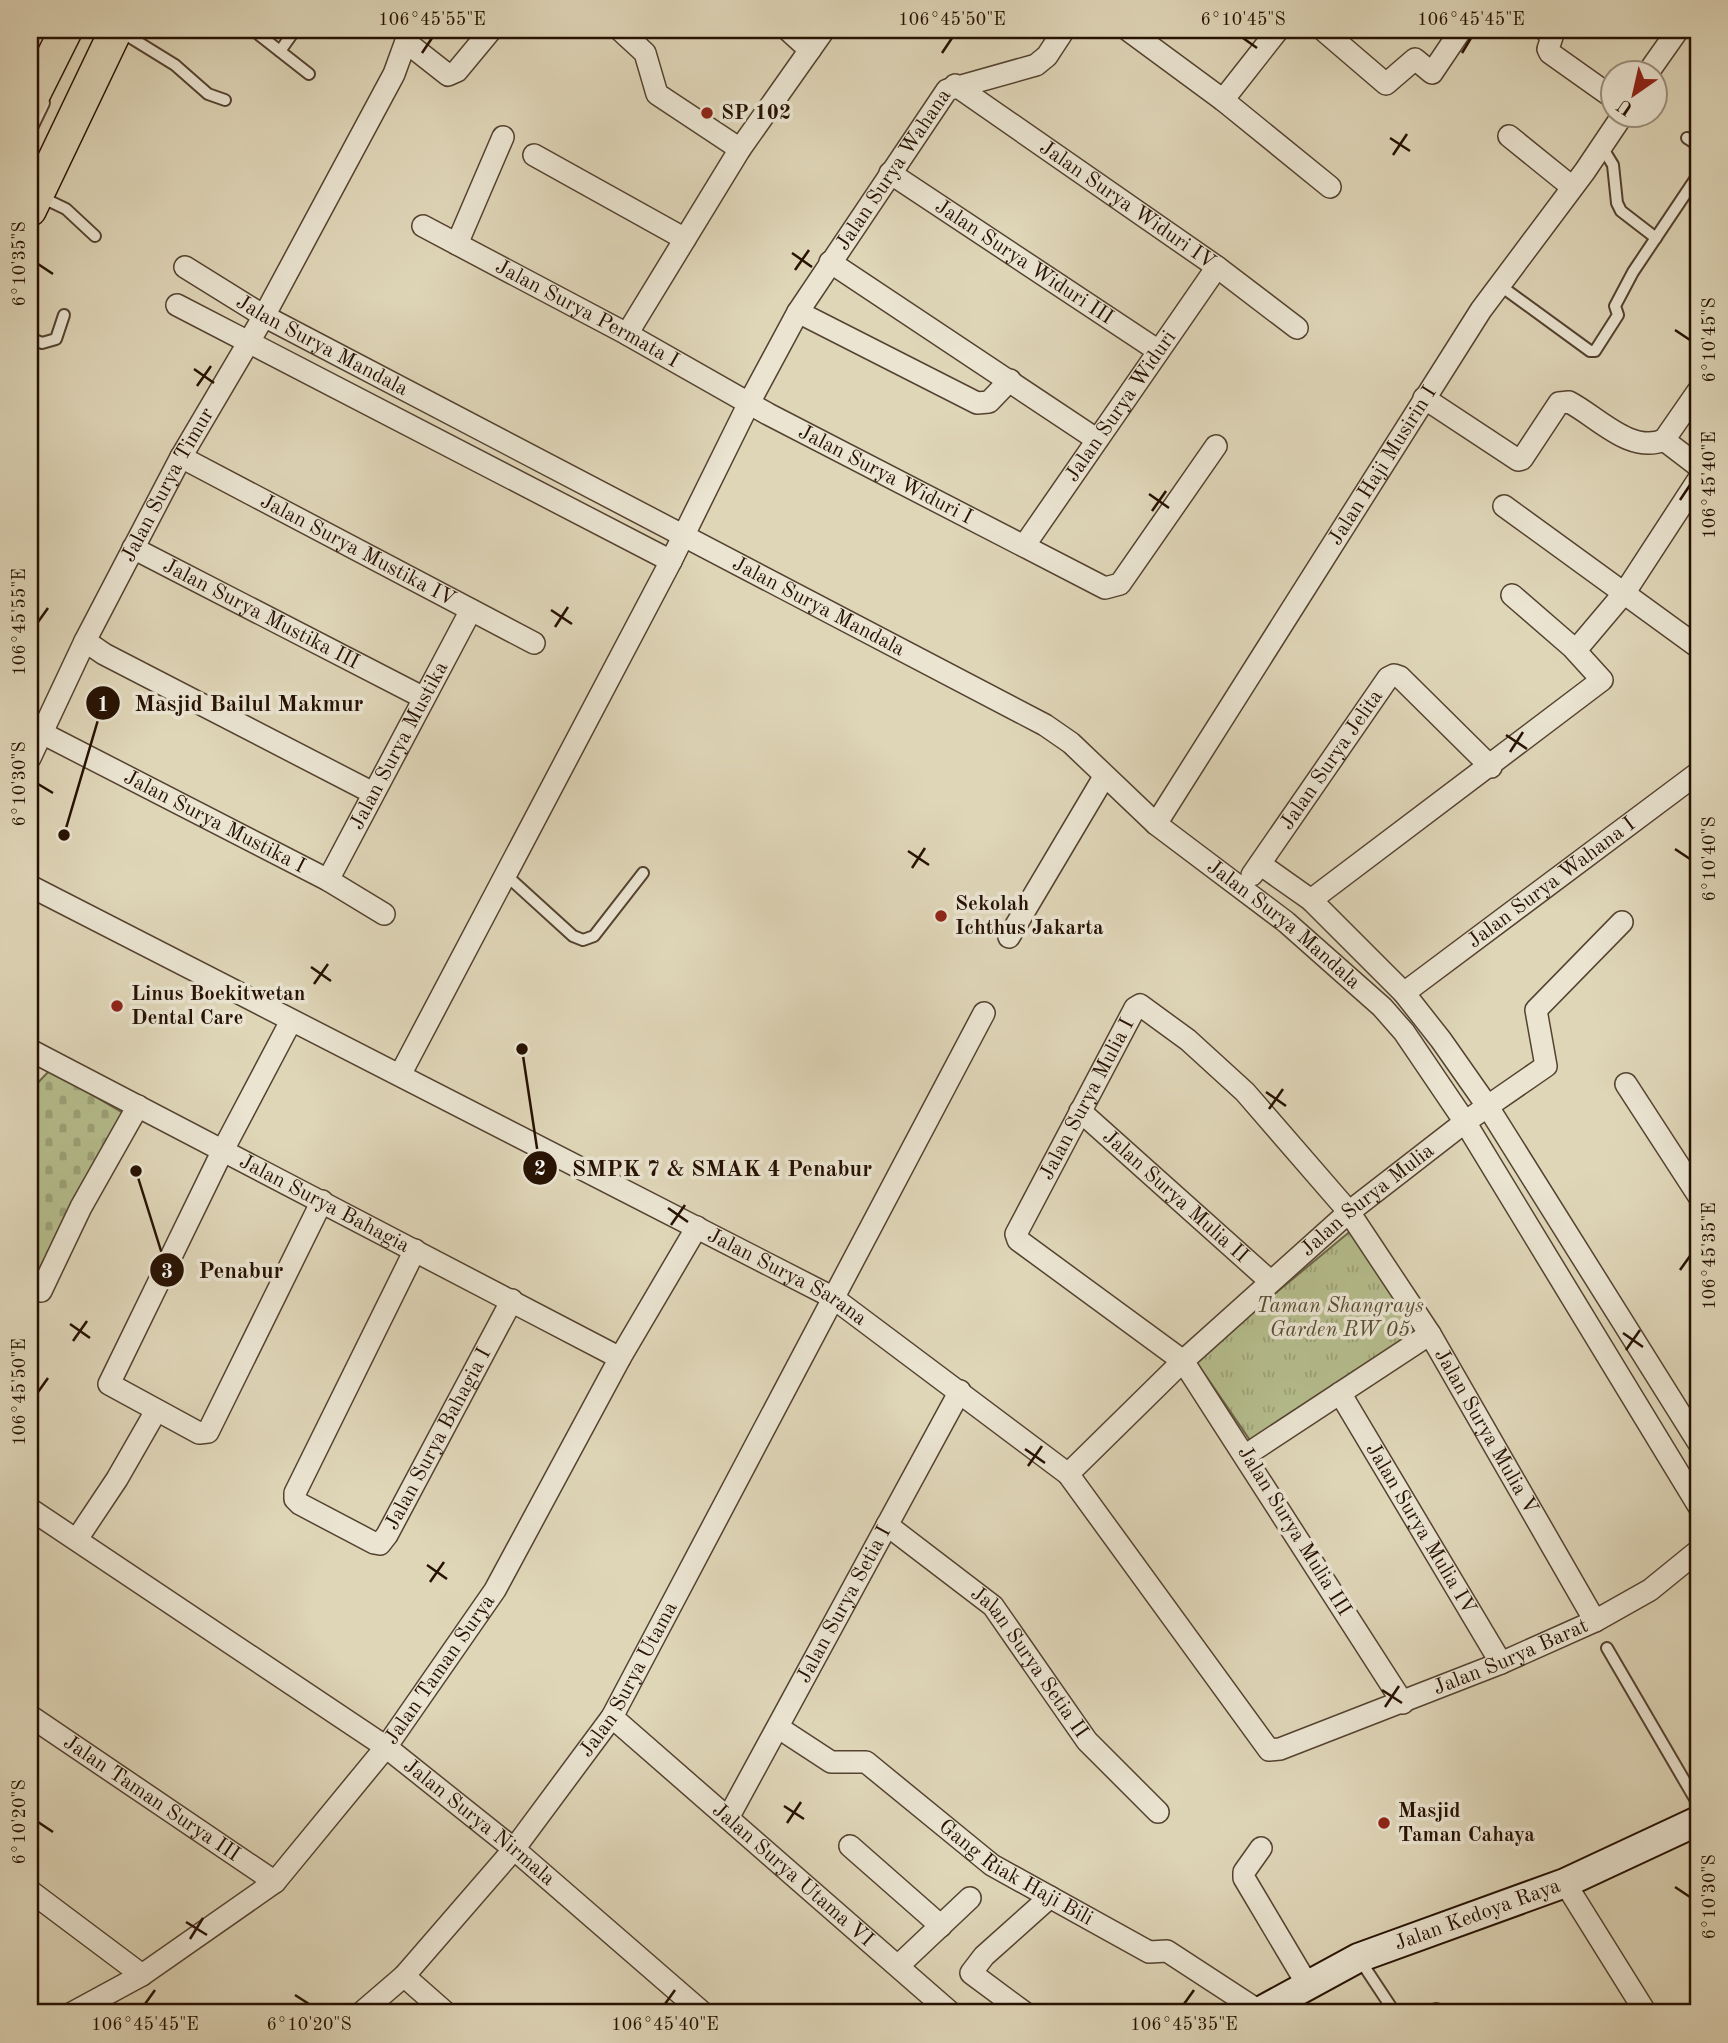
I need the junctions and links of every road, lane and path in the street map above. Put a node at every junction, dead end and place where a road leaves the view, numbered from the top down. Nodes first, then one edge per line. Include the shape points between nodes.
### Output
1 (66, 30) edge
2 (117, 30) edge
3 (253, 30) edge
4 (295, 30) edge
5 (491, 30) edge
6 (620, 30) edge
7 (788, 30) edge
8 (824, 30) edge
9 (1064, 30) edge
10 (1128, 30) edge
11 (1278, 30) edge
12 (1323, 30) edge
13 (1461, 30) edge
14 (1545, 30) edge
15 (1678, 30) edge
16 (409, 33) edge
17 (810, 50) junction
18 (279, 51) junction
19 (1657, 60) edge
20 (309, 74) dead end
21 (955, 85) junction
22 (1598, 87) edge
23 (41, 94) edge
24 (225, 100) dead end
25 (1223, 100) junction
26 (1613, 130) edge
27 (30, 132) edge
28 (1509, 136) dead end
29 (503, 137) dead end
30 (1687, 138) dead end
31 (1698, 145) edge
32 (1602, 147) junction
33 (740, 149) junction
34 (534, 155) dead end
35 (890, 173) junction
36 (1698, 175) edge
37 (1330, 187) dead end
38 (1572, 187) junction
39 (34, 202) edge
40 (423, 226) dead end
41 (95, 236) dead end
42 (1656, 238) junction
43 (685, 239) junction
44 (457, 244) junction
45 (830, 262) junction
46 (185, 267) dead end
47 (1217, 267) junction
48 (1498, 285) junction
49 (177, 305) dead end
50 (798, 312) junction
51 (64, 315) dead end
52 (264, 316) junction
53 (1297, 328) dead end
54 (627, 334) junction
55 (30, 338) edge
56 (249, 342) junction
57 (1157, 350) junction
58 (1010, 380) junction
59 (1698, 391) edge
60 (1424, 398) junction
61 (749, 403) junction
62 (442, 408) junction
63 (428, 434) junction
64 (1096, 439) junction
65 (1664, 440) junction
66 (1216, 446) dead end
67 (180, 457) junction
68 (1698, 466) edge
69 (1697, 486) edge
70 (1504, 506) dead end
71 (685, 534) junction
72 (1024, 546) junction
73 (133, 548) junction
74 (671, 561) junction
75 (1625, 592) junction
76 (1512, 595) dead end
77 (471, 610) junction
78 (85, 641) junction
79 (534, 643) dead end
80 (1698, 647) edge
81 (1576, 650) junction
82 (424, 698) junction
83 (42, 733) junction
84 (30, 758) edge
85 (1491, 767) junction
86 (1698, 773) edge
87 (1104, 777) junction
88 (373, 793) junction
89 (1156, 824) junction
90 (1260, 864) junction
91 (643, 873) dead end
92 (507, 876) junction
93 (328, 880) junction
94 (30, 886) edge
95 (1243, 888) junction
96 (1311, 900) junction
97 (384, 914) dead end
98 (1622, 922) dead end
99 (1009, 937) dead end
100 (1404, 993) junction
101 (984, 1013) dead end
102 (291, 1021) junction
103 (30, 1050) edge
104 (400, 1075) junction
105 (1626, 1084) dead end
106 (138, 1106) junction
107 (1488, 1107) junction
108 (1080, 1111) junction
109 (1465, 1122) junction
110 (223, 1150) junction
111 (1698, 1195) edge
112 (322, 1201) junction
113 (1349, 1212) junction
114 (696, 1227) junction
115 (415, 1250) junction
116 (1270, 1281) junction
117 (41, 1291) dead end
118 (832, 1297) junction
119 (512, 1300) junction
120 (1430, 1334) junction
121 (620, 1358) junction
122 (1183, 1361) junction
123 (960, 1391) junction
124 (1340, 1393) junction
125 (156, 1411) junction
126 (1698, 1442) edge
127 (1246, 1455) junction
128 (1068, 1474) junction
129 (1698, 1504) edge
130 (30, 1509) edge
131 (887, 1525) junction
132 (77, 1539) junction
133 (1698, 1551) edge
134 (1595, 1621) junction
135 (1607, 1648) dead end
136 (1502, 1663) junction
137 (1403, 1703) junction
138 (30, 1716) edge
139 (612, 1717) junction
140 (779, 1728) junction
141 (386, 1747) junction
142 (1269, 1750) joint
143 (1698, 1804) edge
144 (1158, 1812) dead end
145 (728, 1818) junction
146 (1698, 1821) edge
147 (850, 1846) dead end
148 (1261, 1848) dead end
149 (514, 1850) junction
150 (275, 1882) junction
151 (1565, 1883) junction
152 (30, 1891) edge
153 (1050, 1897) junction
154 (970, 1898) dead end
155 (941, 1926) junction
156 (1358, 1958) junction
157 (898, 1966) junction
158 (142, 1975) junction
159 (404, 1976) junction
160 (1307, 1984) junction
161 (1257, 2012) edge
162 (72, 2013) edge
163 (361, 2013) edge
164 (446, 2013) edge
165 (703, 2013) edge
166 (951, 2013) edge
167 (1025, 2013) edge
168 (1395, 2013) edge
169 (1428, 2013) edge
170 (1453, 2013) edge
171 (1646, 2013) edge

1 - 23 main road
2 - 24 lane via 175,65 208,94
2 - 39 main road
3 - 18 lane
4 - 18 lane
5 - 16 street via 457,71 448,75
6 - 33 street via 645,53 657,94
7 - 17 street
8 - 17 street
9 - 21 street, Jalan Surya Wahana via 1036,65
10 - 25 street
11 - 25 street
12 - 13 street via 1386,84 1415,59 1432,72
14 - 22 street via 1552,37 1550,53
15 - 19 street
16 - 52 street, Jalan Surya Timur via 394,74
17 - 33 street
18 - 20 lane
21 - 35 street, Jalan Surya Wahana
21 - 47 street, Jalan Surya Widuri IV
23 - 27 lane
25 - 37 street
26 - 32 street, Jalan Haji Musirin I
28 - 38 street
29 - 44 street
30 - 31 lane
32 - 38 street, Jalan Haji Musirin I
32 - 42 lane via 1613,165 1621,211
33 - 43 street
34 - 43 street
35 - 45 street, Jalan Surya Wahana
35 - 57 street, Jalan Surya Widuri III
36 - 42 lane
38 - 48 street, Jalan Haji Musirin I
39 - 41 lane via 66,209
40 - 44 street, Jalan Surya Permata I
42 - 48 lane via 1615,306 1618,315 1593,352
43 - 54 street
44 - 54 street, Jalan Surya Permata I
45 - 50 street, Jalan Surya Wahana
45 - 58 street
46 - 52 street, Jalan Surya Mandala
47 - 53 street, Jalan Surya Widuri IV
47 - 57 street, Jalan Surya Widuri
48 - 60 street, Jalan Haji Musirin I
49 - 56 street, Jalan Surya Mandala
50 - 58 street via 977,403 989,402
50 - 61 street, Jalan Surya Wahana
51 - 55 lane via 56,339 42,343
52 - 56 street, Jalan Surya Timur
52 - 62 street, Jalan Surya Mandala
54 - 61 street, Jalan Surya Permata I
56 - 63 street, Jalan Surya Mandala
56 - 67 street, Jalan Surya Timur
57 - 64 street, Jalan Surya Widuri
58 - 64 street
59 - 65 street
60 - 65 street via 1520,460 1561,402 1572,403 1636,443 1651,446
60 - 89 street, Jalan Haji Musirin I
61 - 71 street
61 - 72 street, Jalan Surya Widuri I
62 - 63 street
62 - 71 street, Jalan Surya Mandala
63 - 74 street, Jalan Surya Mandala
64 - 72 street, Jalan Surya Widuri
65 - 68 street
66 - 72 street, Jalan Surya Widuri I via 1120,584 1105,588
67 - 73 street, Jalan Surya Timur
67 - 77 street, Jalan Surya Mustika IV
69 - 75 street
70 - 75 street
71 - 74 street
71 - 87 street, Jalan Surya Mandala via 1045,725 1071,743
73 - 78 street, Jalan Surya Timur
73 - 82 street, Jalan Surya Mustika III
74 - 92 street
75 - 80 street
75 - 81 street
76 - 81 street
77 - 79 street, Jalan Surya Mustika IV
77 - 82 street, Jalan Surya Mustika
78 - 83 street, Jalan Surya Timur
78 - 88 street
81 - 85 street via 1602,680
82 - 88 street, Jalan Surya Mustika
83 - 84 street, Jalan Surya Timur
83 - 93 street, Jalan Surya Mustika I
85 - 90 street, Jalan Surya Jelita via 1394,674
85 - 96 street
86 - 100 street, Jalan Surya Wahana I
87 - 89 street, Jalan Surya Mandala
87 - 99 street
88 - 93 street, Jalan Surya Mustika
89 - 95 street, Jalan Surya Mandala
90 - 95 street, Jalan Surya Jelita
90 - 96 street, Jalan Surya Mandala
91 - 92 lane via 594,936 583,940
92 - 104 street
93 - 97 street, Jalan Surya Mustika I
94 - 102 street, Jalan Surya Sarana
95 - 109 street, Jalan Surya Mandala via 1382,1007
96 - 100 street, Jalan Surya Mandala
98 - 107 street, Jalan Surya Mulia via 1536,1010 1546,1066
100 - 107 street, Jalan Surya Mandala
101 - 118 street, Jalan Surya Utama
102 - 104 street, Jalan Surya Sarana
102 - 110 street
103 - 106 street, Jalan Surya Bahagia
104 - 114 street, Jalan Surya Sarana
105 - 111 street
106 - 110 street, Jalan Surya Bahagia
106 - 117 street via 81,1207
107 - 109 street, Jalan Surya Mulia
107 - 126 street, Jalan Surya Mandala
108 - 113 street, Jalan Surya Mulia I via 1135,1008 1147,1007 1245,1092
108 - 116 street, Jalan Surya Mulia II
108 - 122 street, Jalan Surya Mulia I via 1016,1234 1018,1240
109 - 113 street, Jalan Surya Mulia
109 - 129 street, Jalan Surya Mandala
110 - 112 street, Jalan Surya Bahagia
110 - 125 street via 110,1376 114,1388
112 - 115 street, Jalan Surya Bahagia
112 - 125 street via 208,1432 199,1433
113 - 116 street, Jalan Surya Mulia
113 - 120 street, Jalan Surya Mulia V
114 - 118 street, Jalan Surya Sarana
114 - 121 street, Jalan Taman Surya
115 - 119 street, Jalan Surya Bahagia
115 - 119 street, Jalan Surya Bahagia I via 295,1493 300,1504 374,1543 380,1544 387,1535
116 - 122 street, Jalan Surya Mulia
118 - 123 street, Jalan Surya Sarana
118 - 139 street, Jalan Surya Utama
119 - 121 street, Jalan Surya Bahagia
120 - 124 street
120 - 134 street, Jalan Surya Mulia V
121 - 141 street, Jalan Taman Surya via 495,1590
122 - 127 street, Jalan Surya Mulia III
122 - 128 street, Jalan Surya Mulia
123 - 128 street, Jalan Surya Sarana
123 - 131 street, Jalan Surya Setia I
124 - 127 street
124 - 136 street, Jalan Surya Mulia IV
125 - 132 street
127 - 137 street, Jalan Surya Mulia III
128 - 142 street, Jalan Surya Sarana
130 - 132 street, Jalan Surya Nirmala
131 - 140 street, Jalan Surya Setia I
131 - 144 street, Jalan Surya Setia II via 993,1606 1087,1741
132 - 141 street, Jalan Surya Nirmala
133 - 134 street, Jalan Surya Barat via 1650,1590
134 - 136 street, Jalan Surya Barat
135 - 143 lane
136 - 137 street, Jalan Surya Barat
137 - 142 street, Jalan Surya Barat
138 - 150 street, Jalan Taman Surya III
139 - 145 street, Jalan Surya Utama VI
139 - 149 street, Jalan Surya Utama
140 - 145 street, Jalan Surya Setia I
140 - 153 street, Gang Riak Haji Bili via 831,1762 866,1762 978,1855
141 - 149 street, Jalan Surya Nirmala
141 - 150 street, Jalan Taman Surya
145 - 157 street, Jalan Surya Utama VI
146 - 151 street, Jalan Kedoya Raya
147 - 155 street
148 - 160 street via 1244,1878
149 - 159 street, Jalan Surya Utama
149 - 165 street, Jalan Surya Nirmala
150 - 158 street, Jalan Taman Surya
151 - 156 street, Jalan Kedoya Raya
151 - 171 street
152 - 158 street
153 - 161 street, Gang Riak Haji Bili via 1149,1952 1167,1951
153 - 167 street via 971,1973
154 - 155 street
155 - 157 street
156 - 160 street, Jalan Kedoya Raya
156 - 168 lane
157 - 166 street, Jalan Surya Utama VI
158 - 162 street, Jalan Taman Surya
159 - 163 street, Jalan Surya Utama
159 - 164 street
160 - 161 street, Jalan Kedoya Raya
169 - 170 lane

